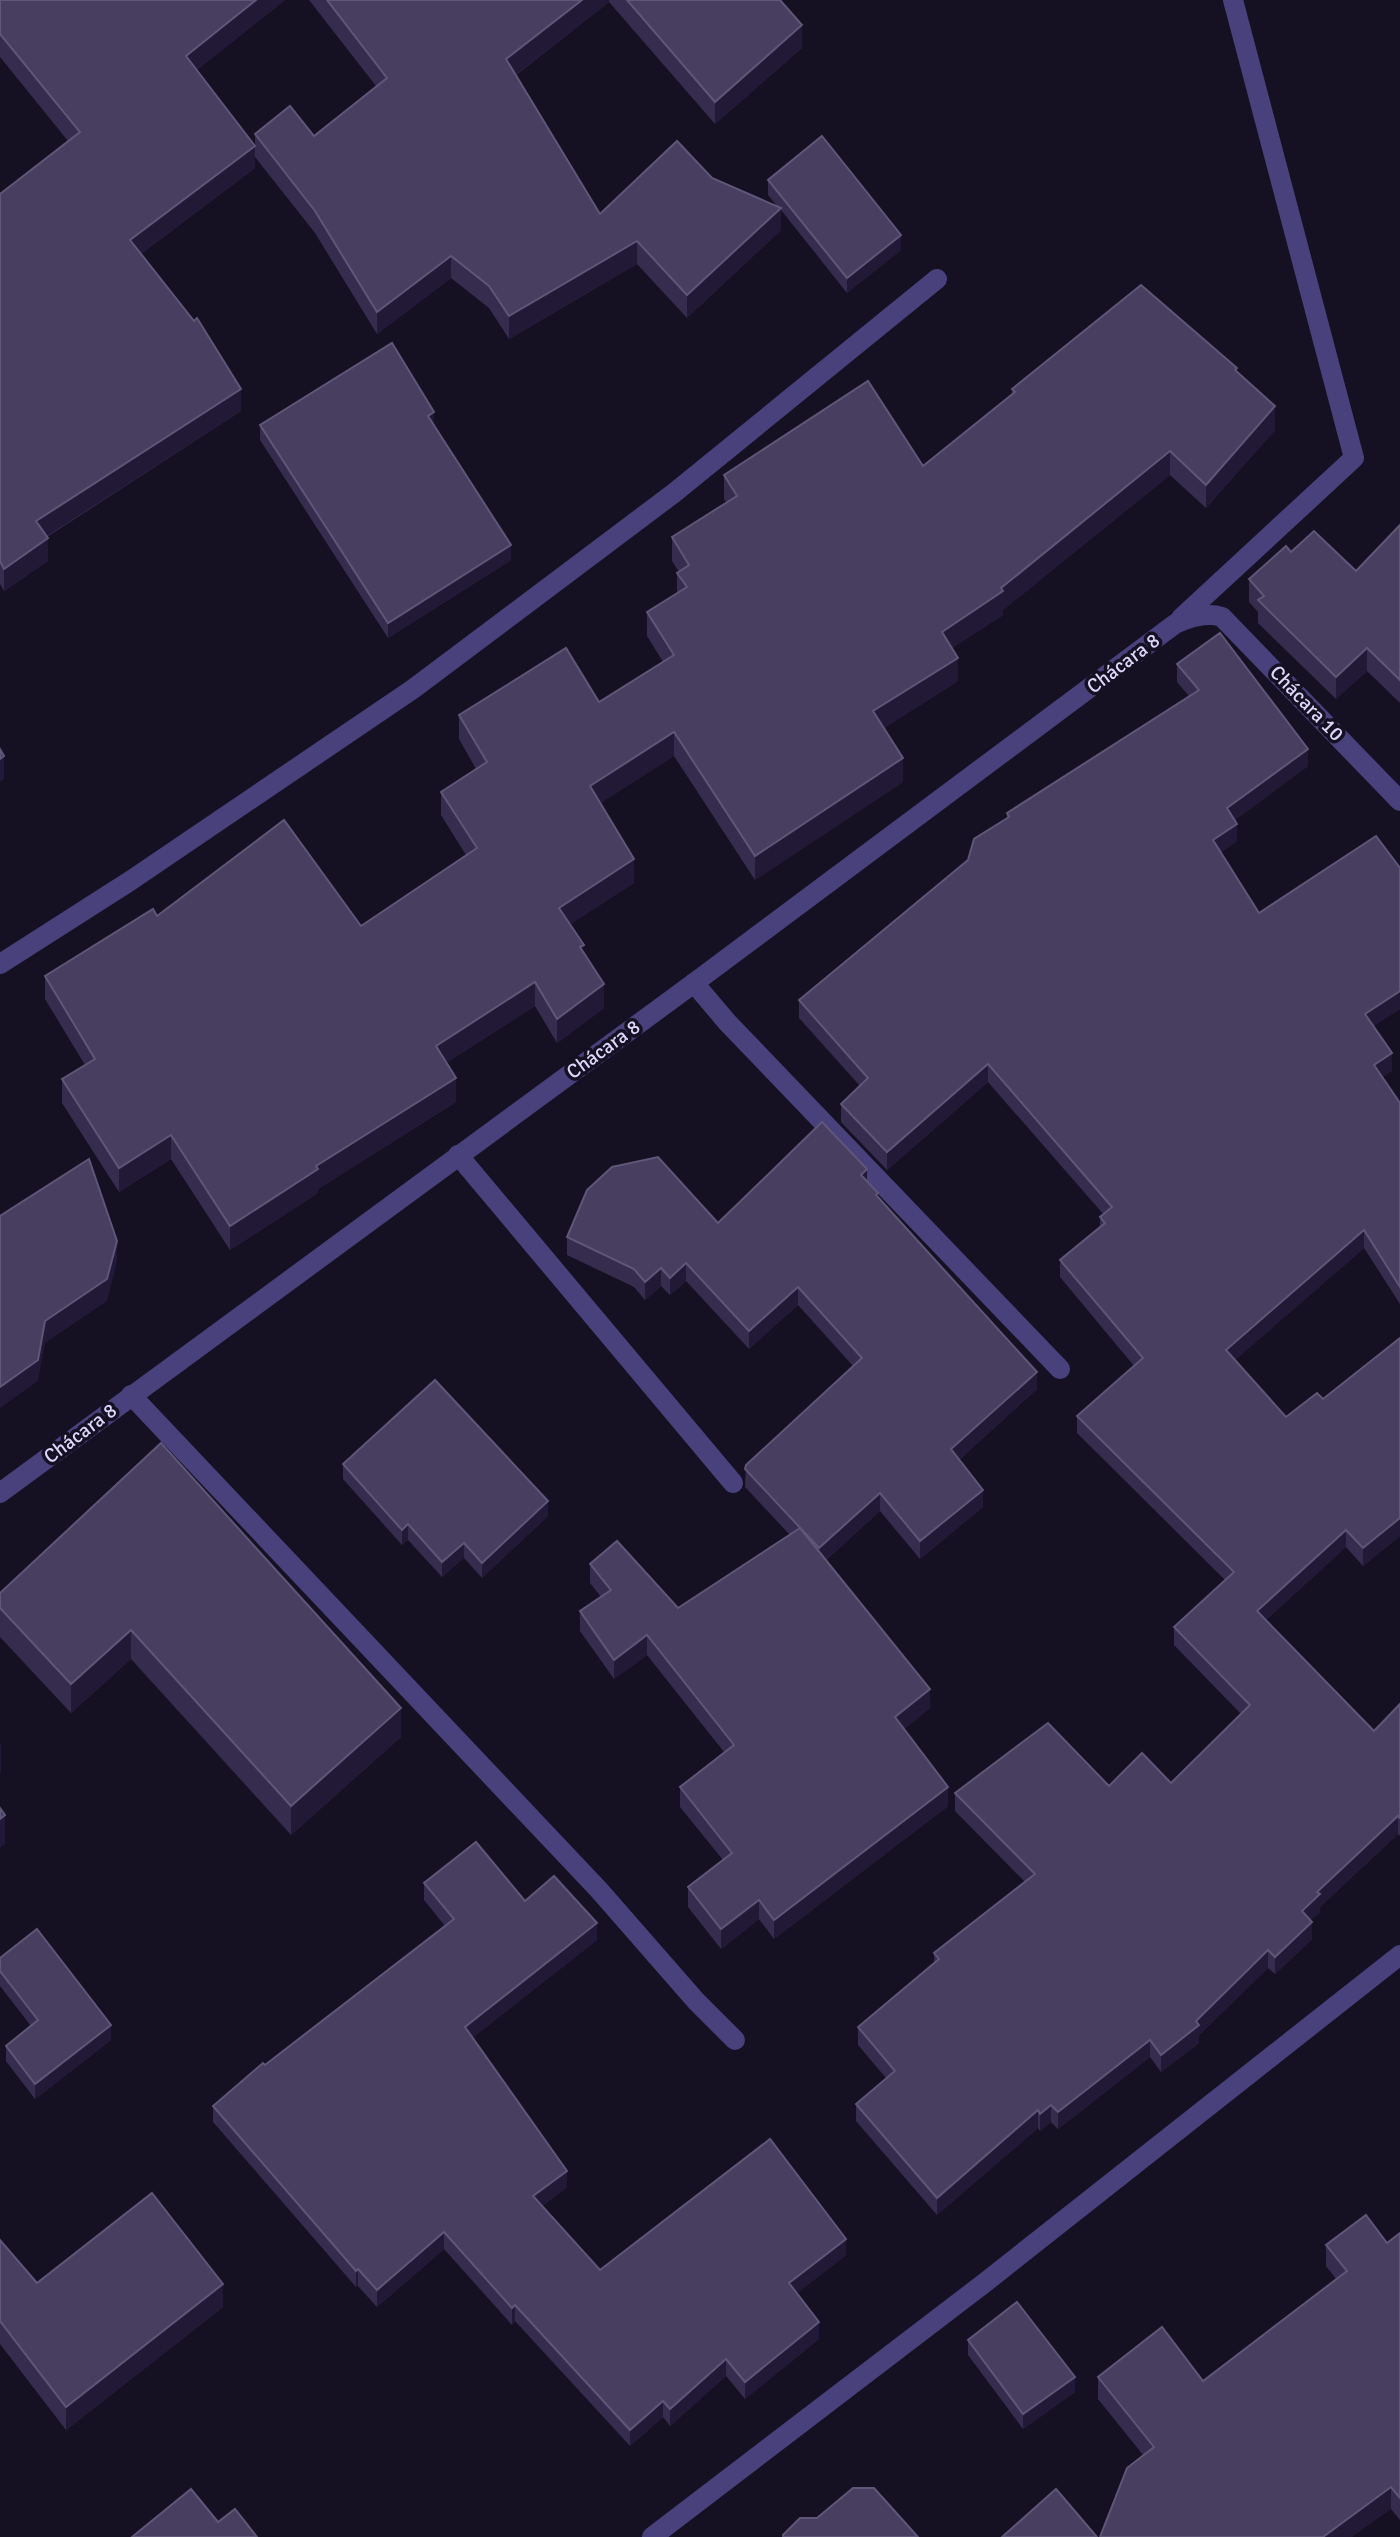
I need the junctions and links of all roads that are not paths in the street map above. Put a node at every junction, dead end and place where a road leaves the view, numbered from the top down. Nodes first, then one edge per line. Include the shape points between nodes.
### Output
1 (1233, 0) edge
2 (937, 279) dead end
3 (1209, 615) joint
4 (1175, 624) junction
5 (1400, 801) edge
6 (0, 964) edge
7 (694, 983) junction
8 (458, 1155) junction
9 (1060, 1369) dead end
10 (131, 1395) junction
11 (733, 1483) dead end
12 (0, 1493) edge
13 (1400, 1955) edge
14 (735, 2040) dead end
15 (652, 2537) edge

1 - 4 street via 1354,458
2 - 6 street via 674,493 413,689
3 - 4 street, Chácara 8
3 - 5 street, Chácara 10 via 1231,623
4 - 7 street, Chácara 8
7 - 8 street, Chácara 8
7 - 9 street
8 - 10 street, Chácara 8
8 - 11 street
10 - 12 street, Chácara 8
10 - 14 street
13 - 15 street

